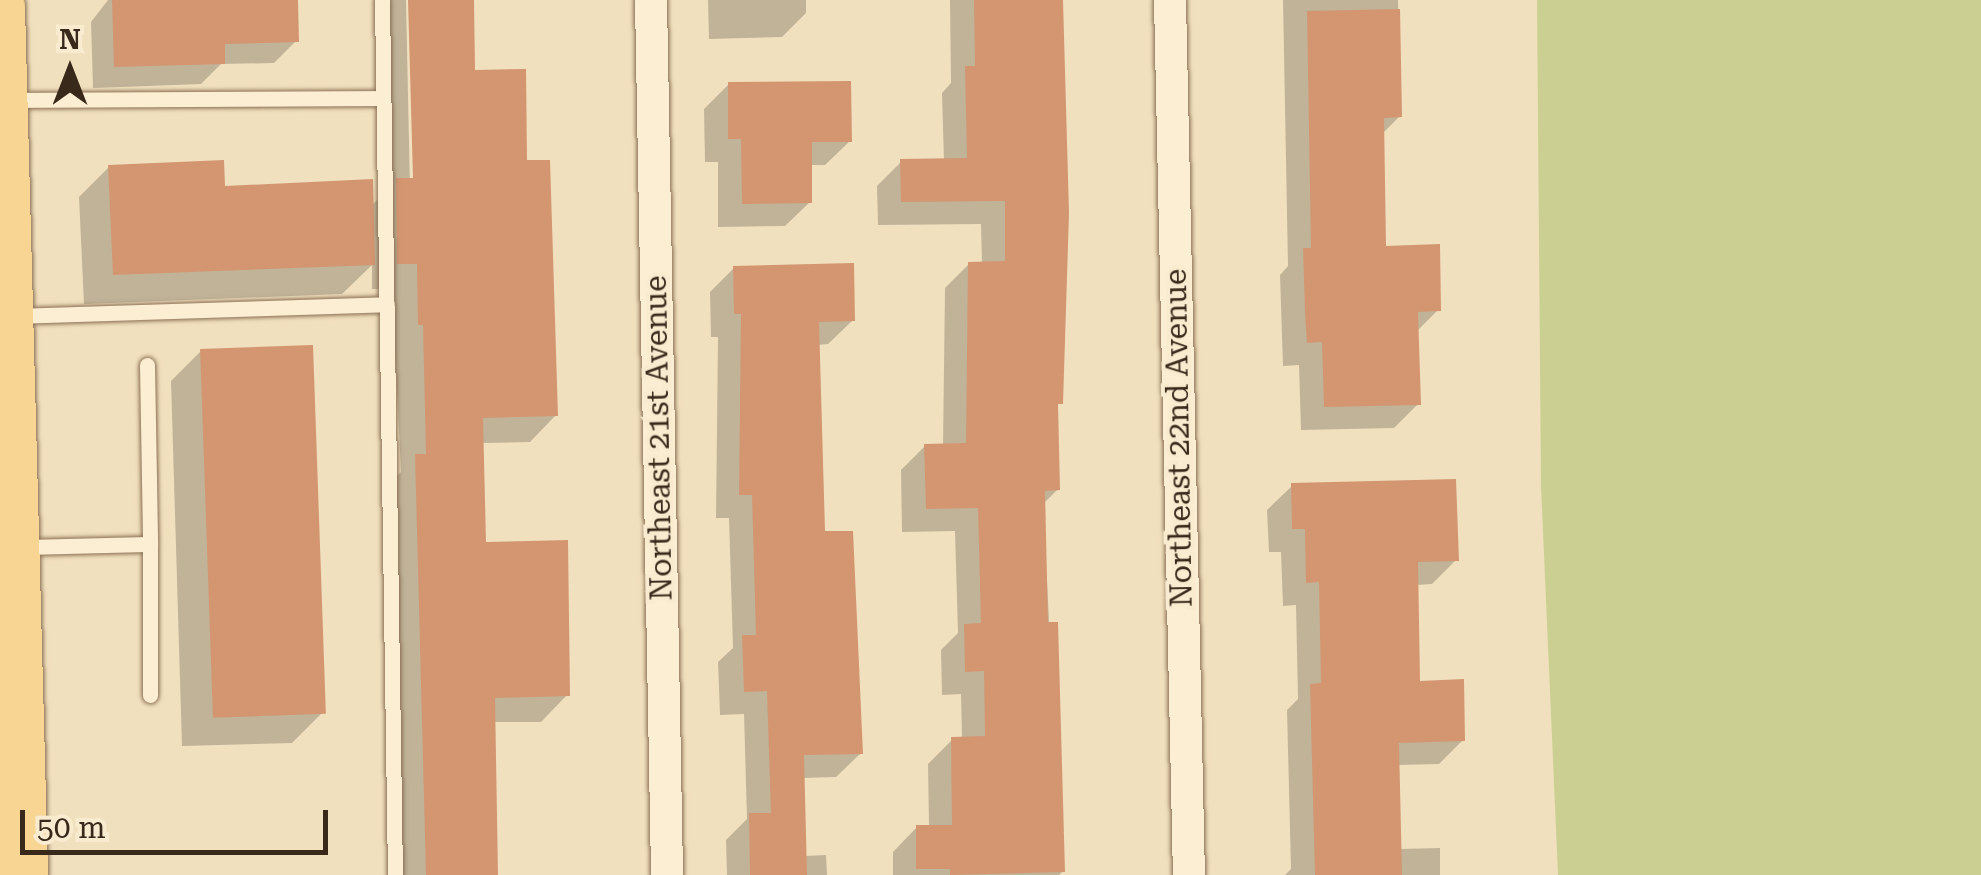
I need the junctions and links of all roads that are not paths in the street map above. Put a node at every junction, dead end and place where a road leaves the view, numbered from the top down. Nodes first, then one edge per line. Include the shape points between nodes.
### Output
1 (382, 0) edge
2 (652, 0) edge
3 (1170, 0) edge
4 (0, 6) edge
5 (384, 98) junction
6 (3, 100) junction
7 (6, 304) edge
8 (386, 304) junction
9 (147, 365) dead end
10 (150, 544) junction
11 (14, 547) junction
12 (150, 695) dead end
13 (22, 875) edge
14 (395, 875) edge
15 (667, 875) edge
16 (1189, 875) edge

1 - 5 lane
2 - 15 street, Northeast 21st Avenue
3 - 16 street, Northeast 22nd Avenue
4 - 6 main road
5 - 6 lane
5 - 8 lane
6 - 7 main road
7 - 8 lane
7 - 11 main road
8 - 14 lane
9 - 10 lane
10 - 11 lane
10 - 12 lane
11 - 13 main road

